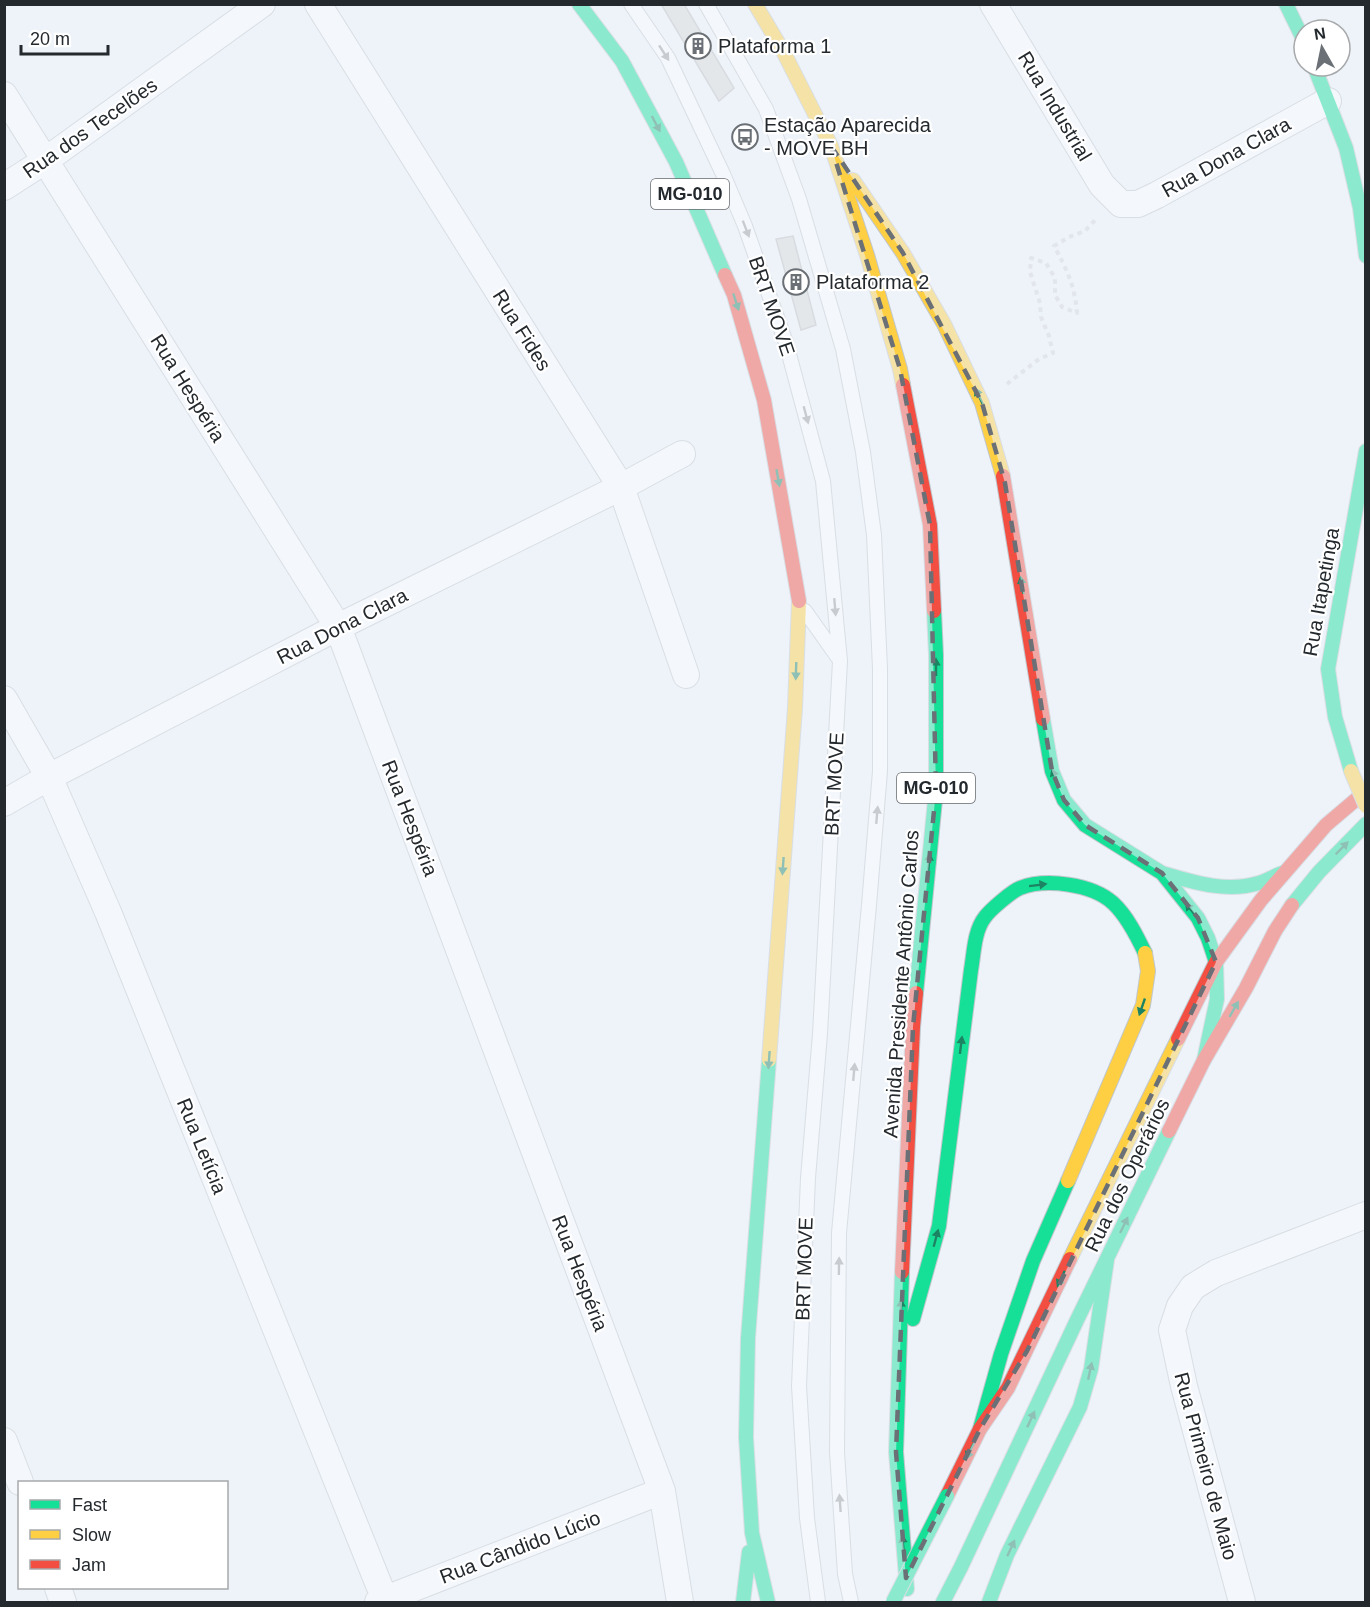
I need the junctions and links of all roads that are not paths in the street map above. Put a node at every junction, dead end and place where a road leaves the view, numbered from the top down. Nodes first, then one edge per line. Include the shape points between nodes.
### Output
1 (262, 4) edge
2 (318, 4) edge
3 (579, 4) edge
4 (631, 4) edge
5 (706, 4) edge
6 (755, 4) edge
7 (993, 4) edge
8 (1286, 4) edge
9 (1293, 18) edge
10 (1319, 78) edge
11 (4, 95) edge
12 (1328, 101) junction
13 (831, 146) junction
14 (46, 160) junction
15 (4, 187) edge
16 (1120, 204) joint
17 (1365, 256) edge
18 (1365, 451) edge
19 (682, 454) dead end
20 (621, 487) junction
21 (799, 602) junction
22 (338, 627) junction
23 (840, 661) junction
24 (686, 675) dead end
25 (4, 699) edge
26 (49, 777) junction
27 (1365, 791) edge
28 (4, 803) edge
29 (1365, 806) edge
30 (1365, 824) edge
31 (1285, 872) junction
32 (1162, 873) junction
33 (1216, 962) junction
34 (1204, 1060) junction
35 (1365, 1215) edge
36 (1107, 1260) junction
37 (898, 1376) junction
38 (980, 1429) junction
39 (4, 1441) edge
40 (20, 1481) edge
41 (662, 1491) junction
42 (752, 1533) junction
43 (382, 1601) edge
44 (680, 1602) edge
45 (743, 1602) edge
46 (768, 1602) edge
47 (818, 1602) edge
48 (851, 1602) edge
49 (893, 1602) edge
50 (909, 1602) edge
51 (943, 1602) edge
52 (989, 1602) edge
53 (1242, 1602) edge

1 - 14 street, Rua dos Tecelões
2 - 20 street, Rua Fides
3 -> 21 main road, MG-010 via 622,61 676,162 734,296 764,400
4 -> 23 lane, BRT MOVE via 668,58 723,174 786,343 823,482
48 -> 5 lane, BRT MOVE via 845,1574 837,1452 839,1233 880,771 874,535 843,349 799,199 766,109
6 - 13 main road, Avenida Presidente Antônio Carlos / MG-010
7 - 16 street, Rua Industrial via 1102,185
8 - 9 main road
10 - 12 main road
11 - 14 street, Rua Hespéria
12 - 16 street, Rua Dona Clara via 1157,195 1138,204
12 - 17 main road via 1346,148 1360,208
32 -> 13 main road via 1085,825 1064,800 1052,771 1005,483 982,403 944,324 903,253
37 -> 13 main road, Avenida Presidente Antônio Carlos / MG-010 via 913,1027 936,790 936,655 930,525 900,369
14 - 15 street, Rua dos Tecelões
14 - 22 street, Rua Hespéria
18 - 29 main road, Rua Itapetinga, bridge via 1328,669 1335,717
19 - 20 street, Rua Dona Clara
20 - 22 street, Rua Dona Clara
20 - 24 street, Rua Fides
21 - 23 lane
21 -> 42 main road, MG-010 via 795,708 748,1338 746,1437
22 - 26 street, Rua Dona Clara
22 - 41 street, Rua Hespéria
23 - 47 lane, BRT MOVE via 799,1386 807,1518
25 - 26 street, Rua Letícia
26 - 28 street, Rua Dona Clara
26 - 43 street, Rua Letícia via 108,912
27 - 31 main road, Rua dos Operários via 1326,825
34 -> 30 main road, Rua dos Operários via 1292,904
31 - 32 main road via 1258,884 1232,888
31 - 33 main road, Rua dos Operários
33 -> 32 main road via 1198,918
33 - 34 main road via 1217,999
33 -> 38 main road, Rua dos Operários via 1027,1352
36 -> 34 main road, Rua dos Operários
35 - 53 street, Rua Primeiro de Maio via 1216,1273 1193,1287 1180,1306 1172,1330
51 -> 36 main road, Rua dos Operários
52 -> 36 main road via 1021,1526 1080,1407 1091,1369
37 -> 38 main road via 939,1226 971,970 985,917 1018,888 1056,883 1091,890 1110,900 1128,922 1147,961 1149,978 1135,1025 1033,1261
50 -> 37 main road, Avenida Presidente Antônio Carlos / MG-010 via 896,1452
38 -> 49 main road, Rua dos Operários, bridge
39 - 40 street
41 - 43 street, Rua Cândido Lúcio
41 - 44 street, Rua Hespéria
42 - 45 main road
42 - 46 main road, MG-010

